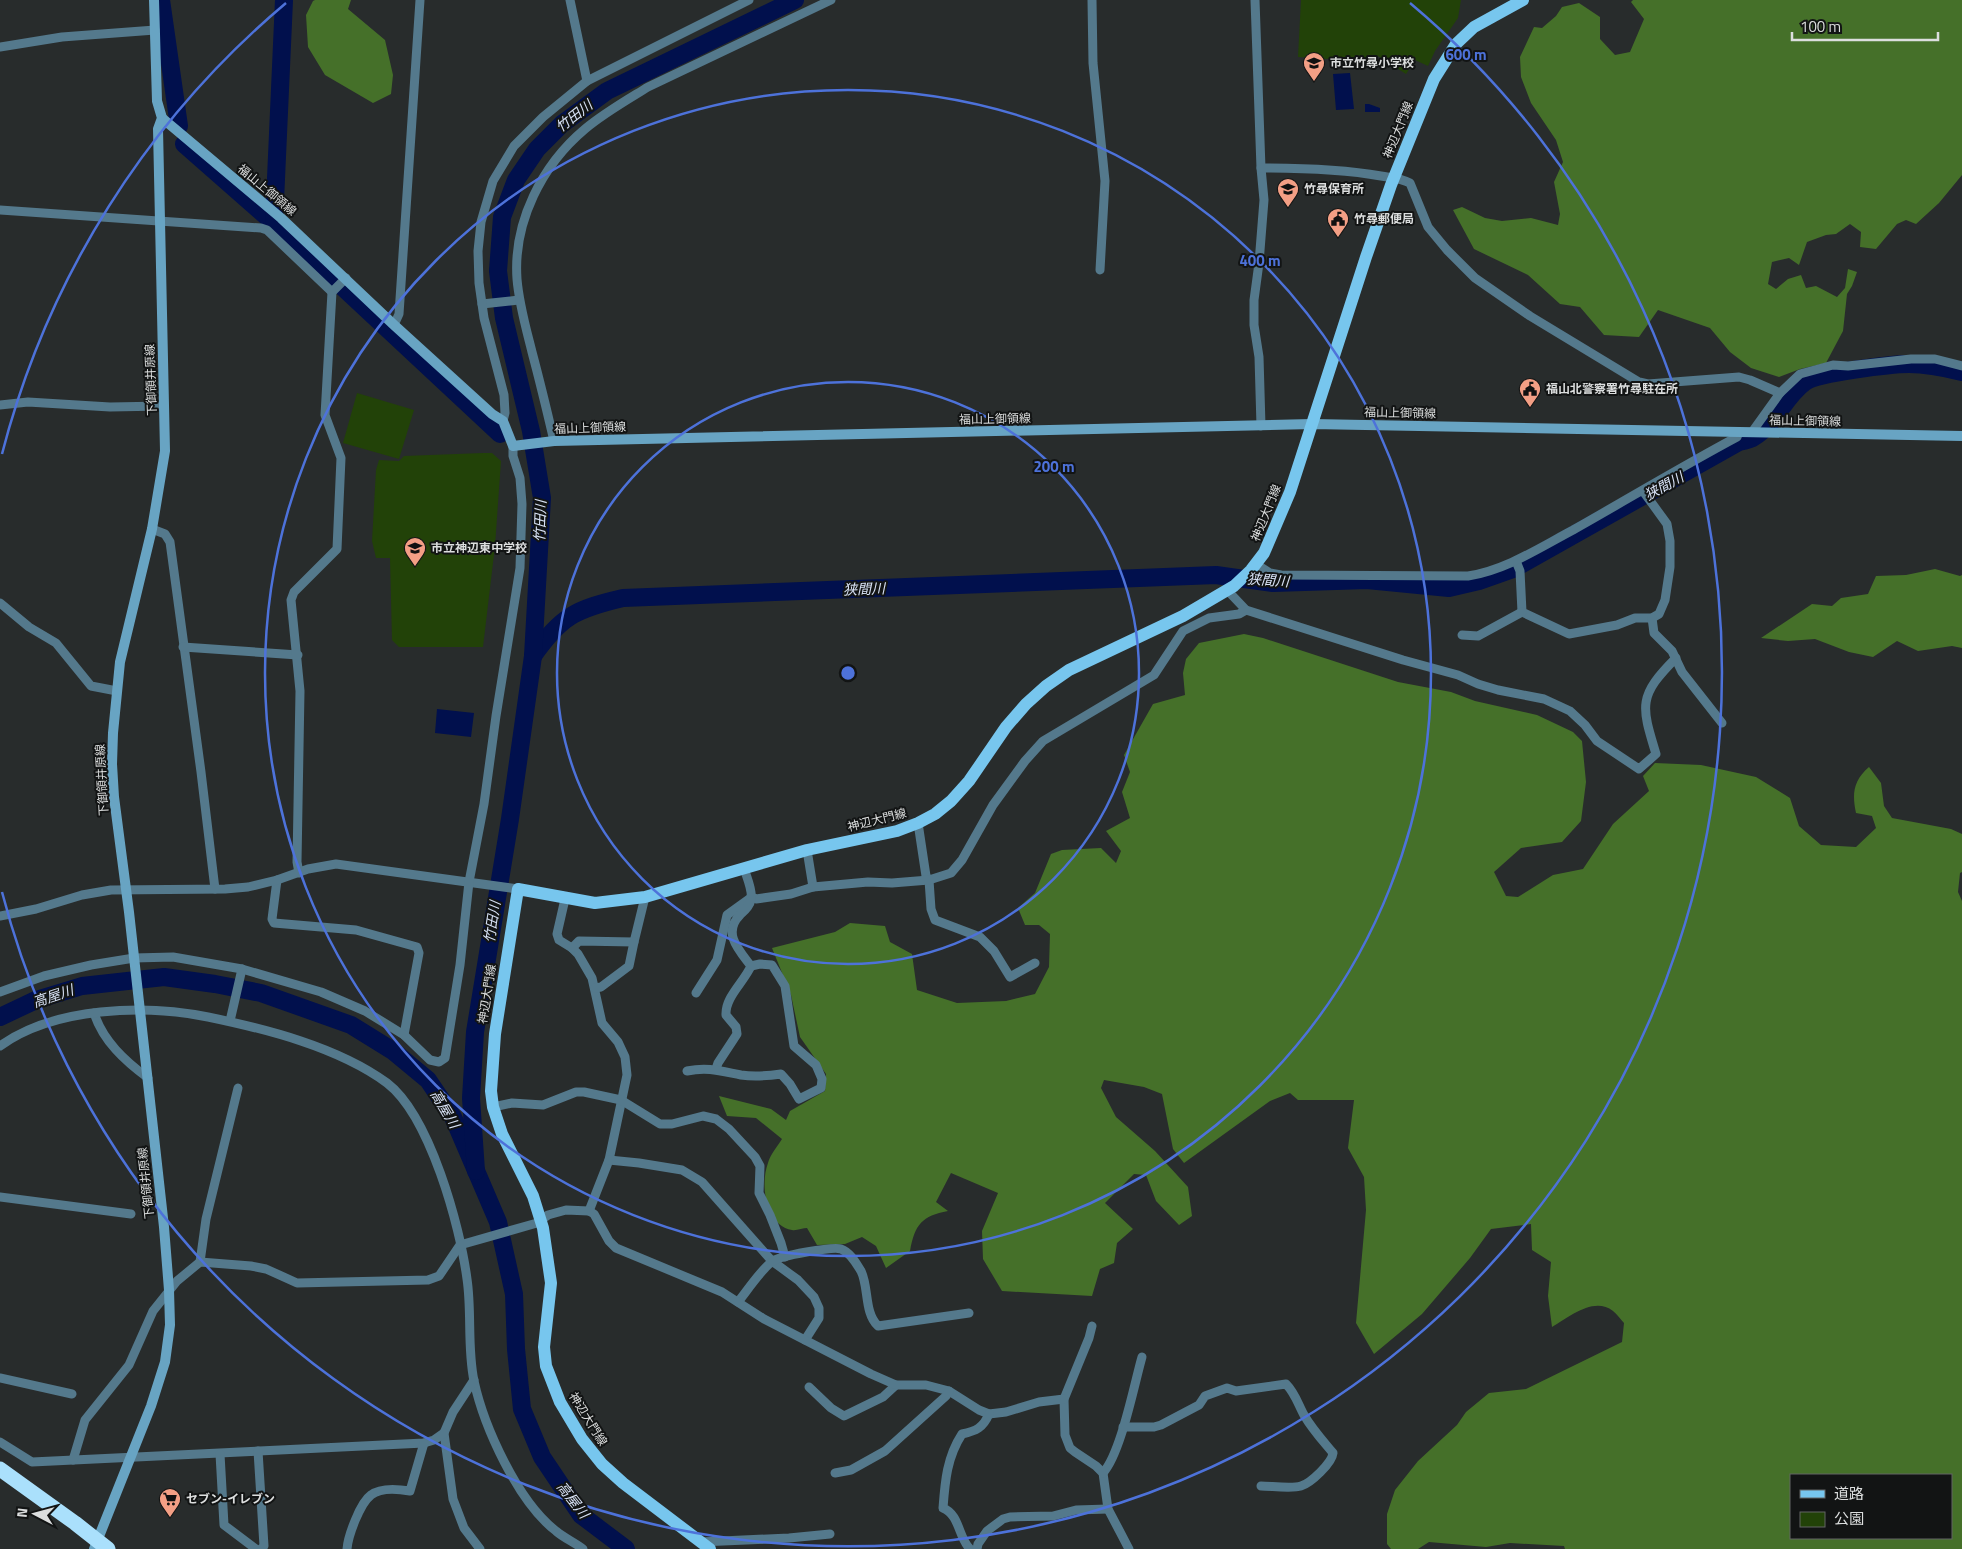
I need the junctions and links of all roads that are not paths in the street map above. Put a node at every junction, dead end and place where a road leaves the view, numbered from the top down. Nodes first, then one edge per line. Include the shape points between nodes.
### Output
1 (154, 0) edge
2 (420, 0) edge
3 (570, 0) edge
4 (749, 0) edge
5 (832, 0) edge
6 (1092, 0) edge
7 (1255, 0) edge
8 (1516, 2) edge
9 (155, 30) junction
10 (0, 47) edge
11 (587, 81) junction
12 (162, 118) junction
13 (1261, 168) junction
14 (1394, 177) junction
15 (0, 210) edge
16 (160, 220) junction
17 (1100, 270) dead end
18 (344, 279) junction
19 (333, 291) junction
20 (517, 300) junction
21 (483, 304) junction
22 (394, 325) junction
23 (1962, 366) edge
24 (1780, 393) junction
25 (0, 405) edge
26 (164, 406) junction
27 (503, 421) junction
28 (1312, 424) junction
29 (1261, 426) junction
30 (1962, 431) edge
31 (1739, 432) junction
32 (1757, 432) junction
33 (1962, 436) edge
34 (552, 441) junction
35 (516, 447) junction
36 (1643, 491) junction
37 (152, 529) junction
38 (1516, 560) junction
39 (1254, 567) junction
40 (1231, 588) junction
41 (0, 603) edge
42 (1246, 610) junction
43 (1522, 612) junction
44 (1652, 618) junction
45 (1462, 635) dead end
46 (183, 647) junction
47 (298, 655) junction
48 (1676, 658) junction
49 (117, 691) junction
50 (1722, 723) dead end
51 (918, 823) junction
52 (807, 850) junction
53 (744, 868) junction
54 (299, 872) junction
55 (278, 880) junction
56 (928, 880) junction
57 (471, 882) junction
58 (813, 887) junction
59 (215, 889) junction
60 (516, 889) junction
61 (125, 890) junction
62 (645, 897) junction
63 (752, 897) junction
64 (565, 899) junction
65 (0, 916) edge
66 (634, 942) junction
67 (572, 948) junction
68 (134, 960) junction
69 (1035, 963) dead end
70 (751, 966) junction
71 (242, 971) junction
72 (595, 988) junction
73 (0, 992) edge
74 (696, 993) dead end
75 (139, 1007) junction
76 (94, 1013) junction
77 (231, 1018) junction
78 (404, 1035) junction
79 (0, 1046) edge
80 (716, 1069) junction
81 (687, 1071) dead end
82 (148, 1078) junction
83 (238, 1088) dead end
84 (621, 1100) junction
85 (494, 1107) junction
86 (608, 1160) junction
87 (0, 1197) edge
88 (589, 1211) junction
89 (131, 1214) dead end
90 (539, 1222) junction
91 (462, 1245) junction
92 (785, 1257) junction
93 (772, 1261) junction
94 (200, 1262) junction
95 (169, 1290) junction
96 (738, 1302) junction
97 (969, 1313) dead end
98 (1092, 1326) dead end
99 (805, 1340) junction
100 (1142, 1357) dead end
101 (0, 1378) edge
102 (474, 1380) junction
103 (896, 1384) junction
104 (809, 1387) dead end
105 (950, 1391) junction
106 (72, 1394) dead end
107 (1064, 1399) junction
108 (988, 1414) junction
109 (1123, 1427) junction
110 (444, 1433) junction
111 (0, 1442) edge
112 (424, 1443) junction
113 (258, 1451) junction
114 (220, 1454) junction
115 (129, 1458) junction
116 (72, 1460) junction
117 (0, 1469) edge
118 (835, 1473) dead end
119 (1103, 1473) junction
120 (1261, 1486) dead end
121 (1108, 1509) junction
122 (830, 1534) dead end
123 (100, 1546) edge
124 (705, 1546) edge
125 (256, 1549) edge
126 (261, 1549) edge
127 (347, 1549) edge
128 (480, 1549) edge
129 (583, 1549) edge
130 (970, 1549) edge
131 (977, 1549) edge
132 (1129, 1549) edge

1 - 9 main road, 下御領井原線
2 - 22 street via 398,314
3 - 11 street
4 - 11 street
5 - 20 street via 648,87 586,128 568,144 537,186 524,220 516,276
6 - 17 street via 1093,63 1105,181
7 - 13 street
8 - 14 main road, 神辺大門線 via 1474,27 1456,44 1434,79
9 - 10 street via 62,37
9 - 12 main road, 下御領井原線 via 157,101
11 - 21 street via 514,146 493,180 481,222 478,251
12 - 16 main road, 下御領井原線 via 158,129
12 - 18 main road, 福山上御領線 via 278,214
13 - 14 street via 1334,169
13 - 29 street via 1264,200 1254,325 1259,357
14 - 24 street via 1410,183 1428,227 1475,278 1530,316 1639,382 1739,378
14 - 28 main road, 神辺大門線
15 - 16 street
16 - 19 street via 267,230
16 - 26 main road, 下御領井原線
18 - 19 street
18 - 22 main road, 福山上御領線
19 - 47 street via 325,415 341,458 337,549 294,592 291,600
20 - 21 street
20 - 34 street
21 - 27 street via 504,395
22 - 27 main road, 福山上御領線
23 - 24 street via 1935,359 1832,365 1800,374
24 - 32 street
25 - 26 street via 28,402 110,408
26 - 37 main road, 下御領井原線 via 165,451
27 - 35 main road
28 - 29 main road, 福山上御領線
28 - 31 main road, 福山上御領線
28 - 39 main road, 神辺大門線 via 1287,501 1269,545
29 - 34 main road, 福山上御領線
30 - 33 street
31 - 32 main road, 福山上御領線
31 - 36 street via 1736,438
32 - 33 main road, 福山上御領線
34 - 35 main road, 福山上御領線
35 - 57 street via 514,456 521,495 520,568
36 - 38 street
36 - 44 street via 1667,524 1670,541 1666,600 1659,614
37 - 46 street via 166,534 170,542
37 - 49 main road, 下御領井原線 via 126,634
38 - 39 street via 1485,574 1468,576 1281,575
38 - 43 street via 1520,571
39 - 40 main road, 神辺大門線
40 - 42 street
40 - 51 main road, 神辺大門線 via 1183,616 1069,670 1046,686 1006,727 969,781 951,801
41 - 49 street via 29,627 56,643 92,686
42 - 48 street via 1458,674 1485,686 1544,699 1570,711 1597,741 1639,769 1656,754 1645,718 1649,690
42 - 56 street via 1209,618 1183,631 1154,675 1043,742 1025,761 994,805 956,868 951,873
43 - 44 street via 1569,634 1617,625 1635,618
43 - 45 street via 1478,636
44 - 48 street via 1654,633
46 - 47 street
46 - 59 street
47 - 54 street
48 - 50 street via 1682,672
49 - 61 main road, 下御領井原線 via 112,764
51 - 52 main road, 神辺大門線 via 897,831
51 - 56 street
52 - 53 main road, 神辺大門線
52 - 58 street
53 - 62 main road, 神辺大門線
53 - 63 street
54 - 55 street
54 - 57 street via 346,864
55 - 59 street via 248,887
55 - 78 street via 274,923 356,930 417,947 419,953
56 - 58 street
56 - 69 street via 935,920 980,937 994,951 1010,977
57 - 60 street
57 - 78 street via 445,1058 440,1062 430,1060
58 - 63 street via 791,894
59 - 61 street
60 - 64 main road, 神辺大門線
60 - 85 main road, 神辺大門線 via 494,1034 491,1091
61 - 65 street via 82,895
61 - 68 main road, 下御領井原線
62 - 64 main road, 神辺大門線 via 596,903
62 - 66 street
63 - 70 street via 749,906 734,921 732,936
63 - 74 street via 727,914 718,960
64 - 67 street via 556,934 559,940
66 - 67 street via 579,941
66 - 72 street via 629,966
67 - 72 street
68 - 71 street via 173,957
68 - 73 street via 44,976
68 - 75 main road, 下御領井原線
70 - 80 street via 728,1003 726,1015 736,1026 737,1034
70 - 80 street via 772,965 778,972 787,995 794,1046 816,1065 822,1079 821,1088 799,1099 781,1074 760,1076
71 - 77 street
71 - 78 street via 322,992 365,1011
72 - 84 street via 602,1023 618,1042 625,1057 627,1075
75 - 76 street
75 - 77 street
75 - 82 main road, 下御領井原線
76 - 79 street via 40,1026
76 - 82 street via 107,1040
77 - 91 street via 342,1057 396,1091 418,1120 434,1156
80 - 81 street
82 - 95 main road, 下御領井原線
83 - 94 street via 206,1219
84 - 85 street via 576,1092 543,1106 512,1103
84 - 86 street
84 - 92 street via 660,1124 703,1116 729,1129 760,1166 759,1193
85 - 90 main road, 神辺大門線 via 502,1134 522,1171
86 - 88 street
86 - 93 street via 682,1170 694,1176 723,1203
87 - 89 street
88 - 90 street via 566,1210 548,1214
88 - 96 street via 616,1248 722,1292
90 - 91 street
90 - 124 main road, 神辺大門線 via 551,1283 544,1347 546,1366 560,1402 602,1464
91 - 94 street via 440,1276 428,1280 297,1282 266,1269
91 - 102 street
92 - 93 street
92 - 97 street via 839,1248 850,1254 866,1284 870,1309 878,1326
93 - 96 street
93 - 99 street via 814,1296 820,1318
94 - 95 street
95 - 115 main road, 下御領井原線 via 170,1325 165,1362
95 - 116 street via 153,1311 129,1365 85,1420
96 - 99 street
98 - 107 street
99 - 103 street
100 - 109 street
101 - 106 street
102 - 110 street via 453,1412
102 - 129 street via 508,1472 551,1527
103 - 104 street via 883,1397 844,1416
103 - 105 street via 926,1385
105 - 108 street
105 - 118 street via 886,1451 851,1470
107 - 108 street
107 - 119 street via 1065,1435 1070,1448
108 - 130 street via 985,1423 977,1430 962,1434 954,1445 945,1479 943,1508 950,1510 956,1519
109 - 119 street via 1110,1464
109 - 120 street via 1161,1425 1199,1405 1205,1396 1227,1388 1236,1391 1286,1384 1315,1432 1333,1453 1333,1458 1300,1487
110 - 112 street
110 - 128 street via 453,1499 464,1528
111 - 116 street via 32,1462
112 - 113 street
112 - 127 street via 410,1491 384,1490 370,1495 358,1514
113 - 114 street
113 - 126 street via 264,1546
114 - 115 street
114 - 125 street via 224,1525
115 - 116 street
115 - 123 main road, 下御領井原線
117 - 123 highway
119 - 121 street
121 - 131 street via 1003,1519 986,1531
121 - 132 street
122 - 124 street

